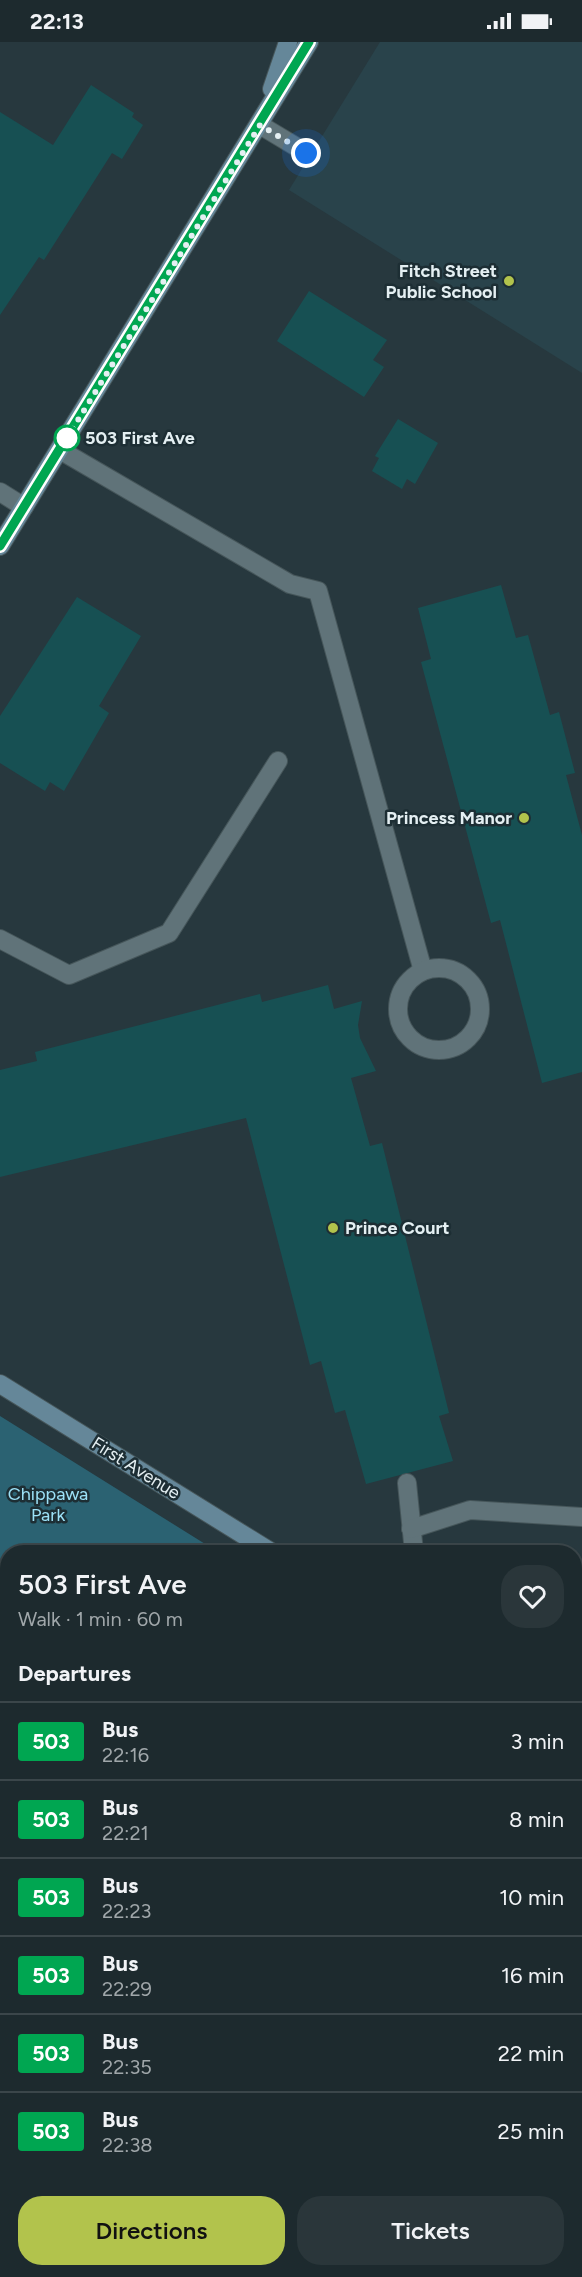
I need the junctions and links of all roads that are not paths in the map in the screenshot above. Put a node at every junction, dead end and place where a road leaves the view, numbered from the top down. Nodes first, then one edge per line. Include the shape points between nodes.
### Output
1 (288, 42) edge
2 (309, 42) edge
3 (260, 125) junction
4 (310, 155) dead end
5 (60, 450) junction
6 (0, 492) edge
7 (24, 507) junction
8 (0, 546) edge
9 (278, 761) dead end
10 (0, 939) edge
11 (423, 971) junction
12 (0, 1384) edge
13 (407, 1483) dead end
14 (582, 1516) edge
15 (411, 1529) junction
16 (260, 1545) edge
17 (413, 1545) edge

1 - 3 street
2 - 3 street
3 - 4 street
3 - 5 street
5 - 7 street
5 - 11 street via 290,584 318,591
6 - 7 street
7 - 8 street
9 - 10 street via 169,933 69,975
11 - 11 street via 403,989 398,1002 399,1016 411,1040 442,1052 472,1035 479,1023 479,995 472,983 450,969
12 - 16 street, First Avenue
13 - 15 street
14 - 15 street via 470,1510
15 - 17 street

